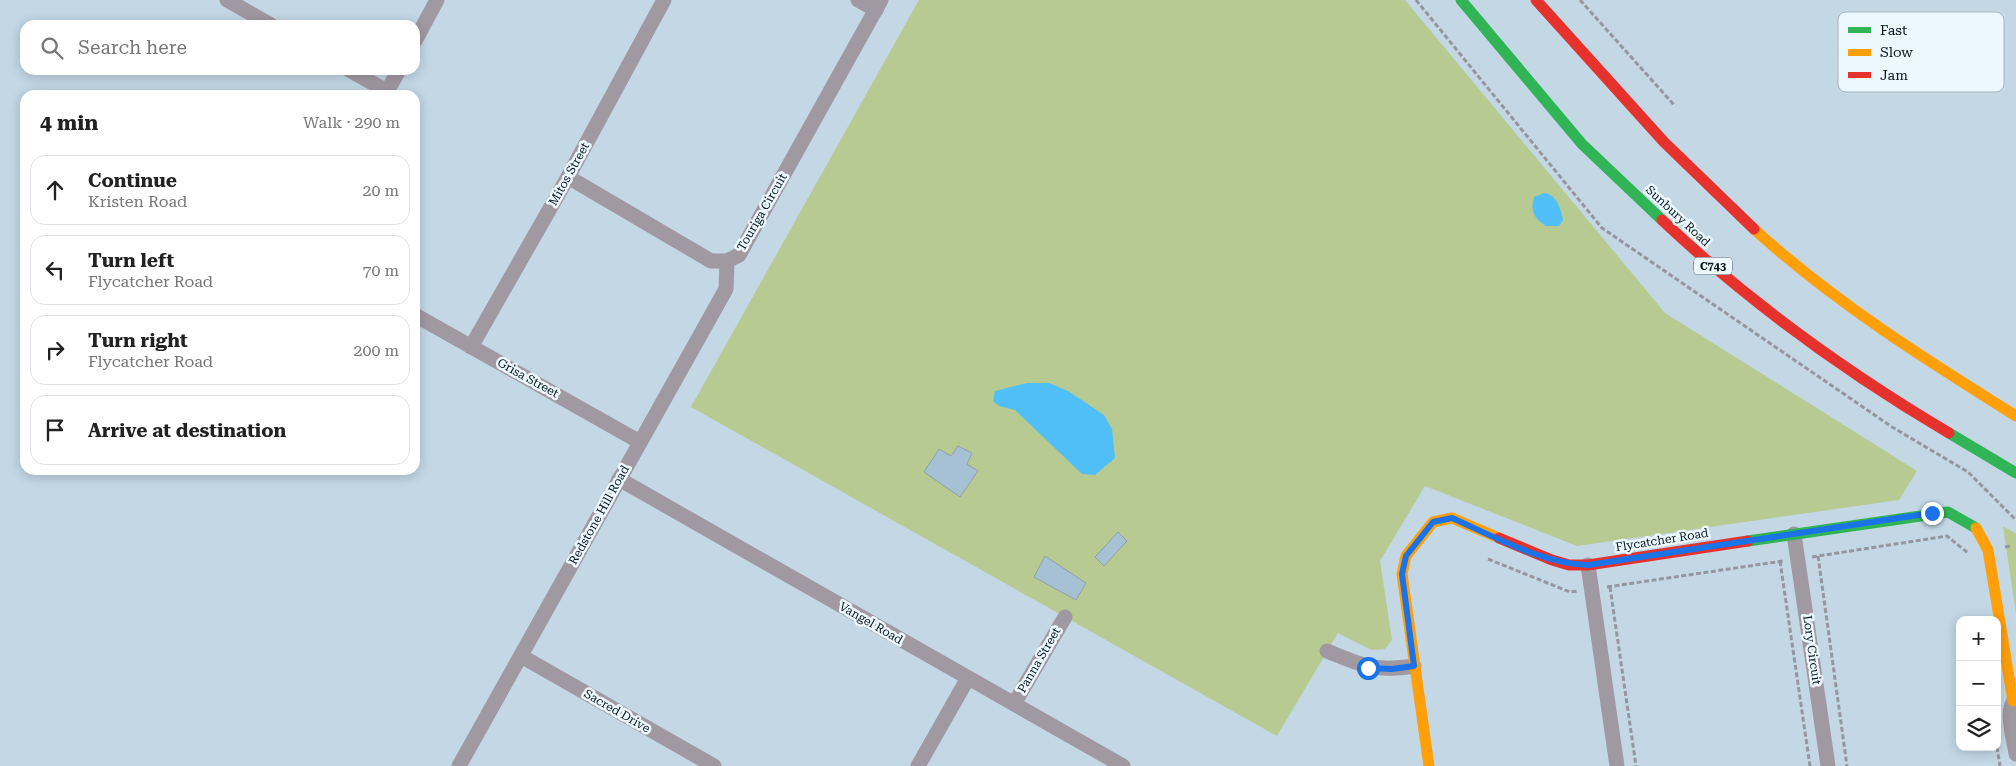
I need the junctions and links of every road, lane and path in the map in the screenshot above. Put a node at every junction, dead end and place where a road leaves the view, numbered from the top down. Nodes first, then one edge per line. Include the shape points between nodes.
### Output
1 (227, 0) edge
2 (437, 0) edge
3 (664, 0) edge
4 (858, 0) edge
5 (1460, 0) edge
6 (1536, 0) edge
7 (1580, 0) edge
8 (879, 5) edge
9 (262, 20) edge
10 (420, 32) edge
11 (357, 75) edge
12 (396, 75) edge
13 (381, 90) edge
14 (388, 90) edge
15 (1675, 106) dead end
16 (568, 177) junction
17 (727, 261) junction
18 (420, 318) edge
19 (472, 347) junction
20 (2016, 416) edge
21 (640, 442) junction
22 (2016, 473) edge
23 (619, 479) junction
24 (1794, 534) junction
25 (1970, 554) dead end
26 (1488, 559) dead end
27 (1588, 565) junction
28 (1610, 587) junction
29 (1591, 589) junction
30 (1065, 616) dead end
31 (1327, 651) dead end
32 (521, 656) junction
33 (1414, 666) junction
34 (968, 678) junction
35 (2014, 699) edge
36 (1014, 704) junction
37 (1998, 751) edge
38 (2016, 754) edge
39 (694, 761) edge
40 (459, 766) edge
41 (714, 766) edge
42 (918, 766) edge
43 (1123, 766) edge
44 (1429, 766) edge
45 (1617, 766) edge
46 (1636, 766) edge
47 (1810, 766) edge
48 (1828, 766) edge
49 (1847, 766) edge
50 (2000, 766) edge

1 - 9 street
2 - 10 street
3 - 16 street, Mitos Street
4 - 8 street
5 - 22 main road, Sunbury Road / C743 via 1582,144 1701,256 1800,336 1895,402
6 - 20 main road via 1609,85 1731,209 1812,278 1922,358
7 - 15 path
8 - 17 street, Touriga Circuit via 739,255
11 - 13 street
12 - 14 street
16 - 17 street, Touriga Circuit via 711,261
16 - 19 street, Mitos Street
17 - 21 street, Redstone Hill Road via 726,289
18 - 19 street, Grisa Street
19 - 21 street, Grisa Street
21 - 23 street, Redstone Hill Road
23 - 32 street, Redstone Hill Road
23 - 34 street, Vangel Road
24 - 27 main road, Flycatcher Road
24 - 35 main road, Flycatcher Road via 1948,512 1982,532 1988,550
24 - 48 street, Lory Circuit
25 - 49 path via 1947,536 1818,556
26 - 29 path via 1570,592
27 - 29 street
27 - 33 main road, Flycatcher Road via 1552,560 1452,518 1433,522 1406,556 1402,574
28 - 29 path
28 - 46 path
28 - 47 path via 1780,562
29 - 45 street
30 - 36 street, Panna Street
31 - 33 street via 1368,668
32 - 39 street, Sacred Drive
32 - 40 street, Redstone Hill Road
33 - 44 main road, Flycatcher Road
34 - 36 street, Vangel Road
34 - 42 street
35 - 38 street via 2010,716
36 - 43 street, Vangel Road
37 - 50 path
39 - 41 street, Sacred Drive

